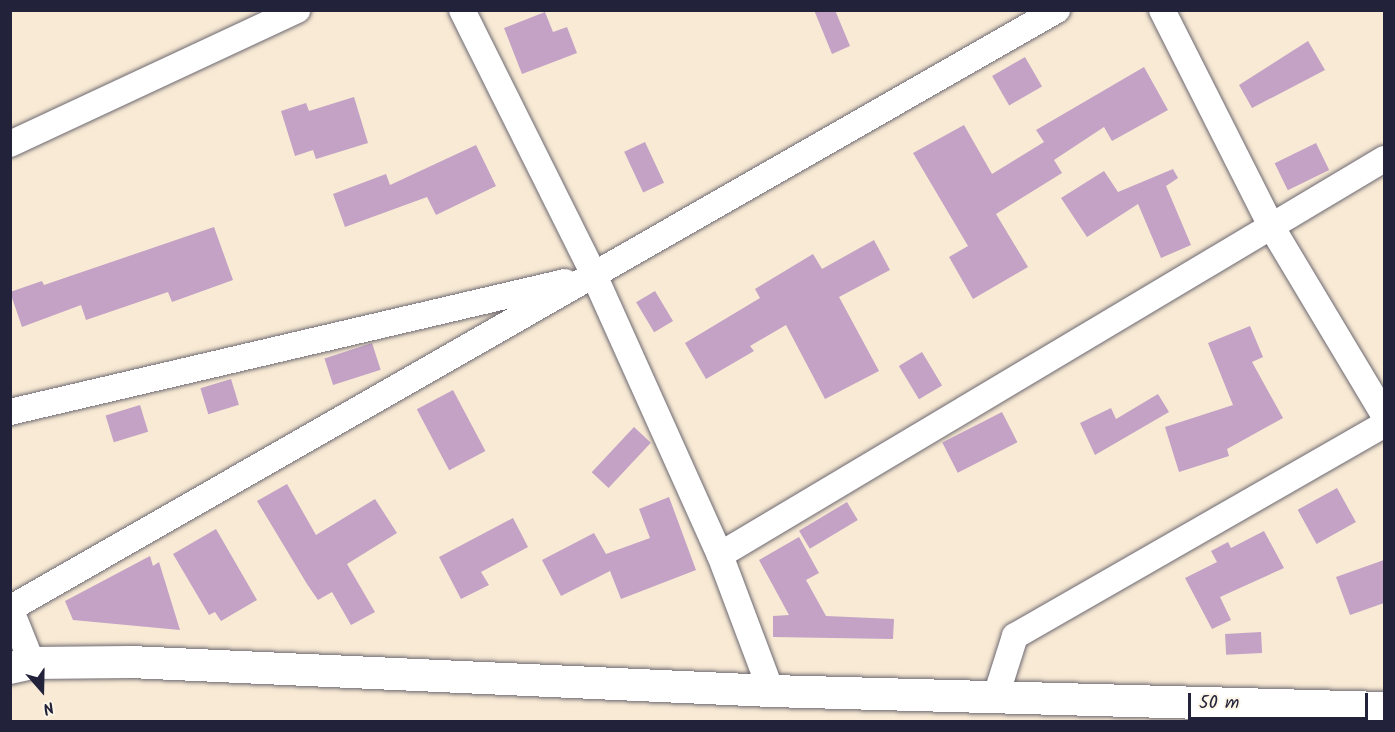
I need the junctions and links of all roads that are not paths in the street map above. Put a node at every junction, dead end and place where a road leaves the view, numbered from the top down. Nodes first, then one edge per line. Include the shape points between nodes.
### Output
1 (297, 10) edge
2 (462, 10) edge
3 (1057, 10) edge
4 (1162, 10) edge
5 (10, 144) edge
6 (1384, 159) edge
7 (1271, 226) junction
8 (594, 275) junction
9 (10, 412) edge
10 (1384, 415) edge
11 (1384, 425) edge
12 (720, 555) junction
13 (11, 608) edge
14 (21, 666) edge
15 (771, 691) junction
16 (995, 699) junction
17 (1384, 708) edge

1 - 5 street
2 - 8 street
3 - 8 street
4 - 7 street
6 - 7 street
7 - 10 street
7 - 12 street
8 - 9 street
8 - 12 street
8 - 13 street
11 - 16 street via 1015,636
12 - 15 street
13 - 14 street
14 - 15 main road via 130,662
15 - 16 main road
16 - 17 main road

